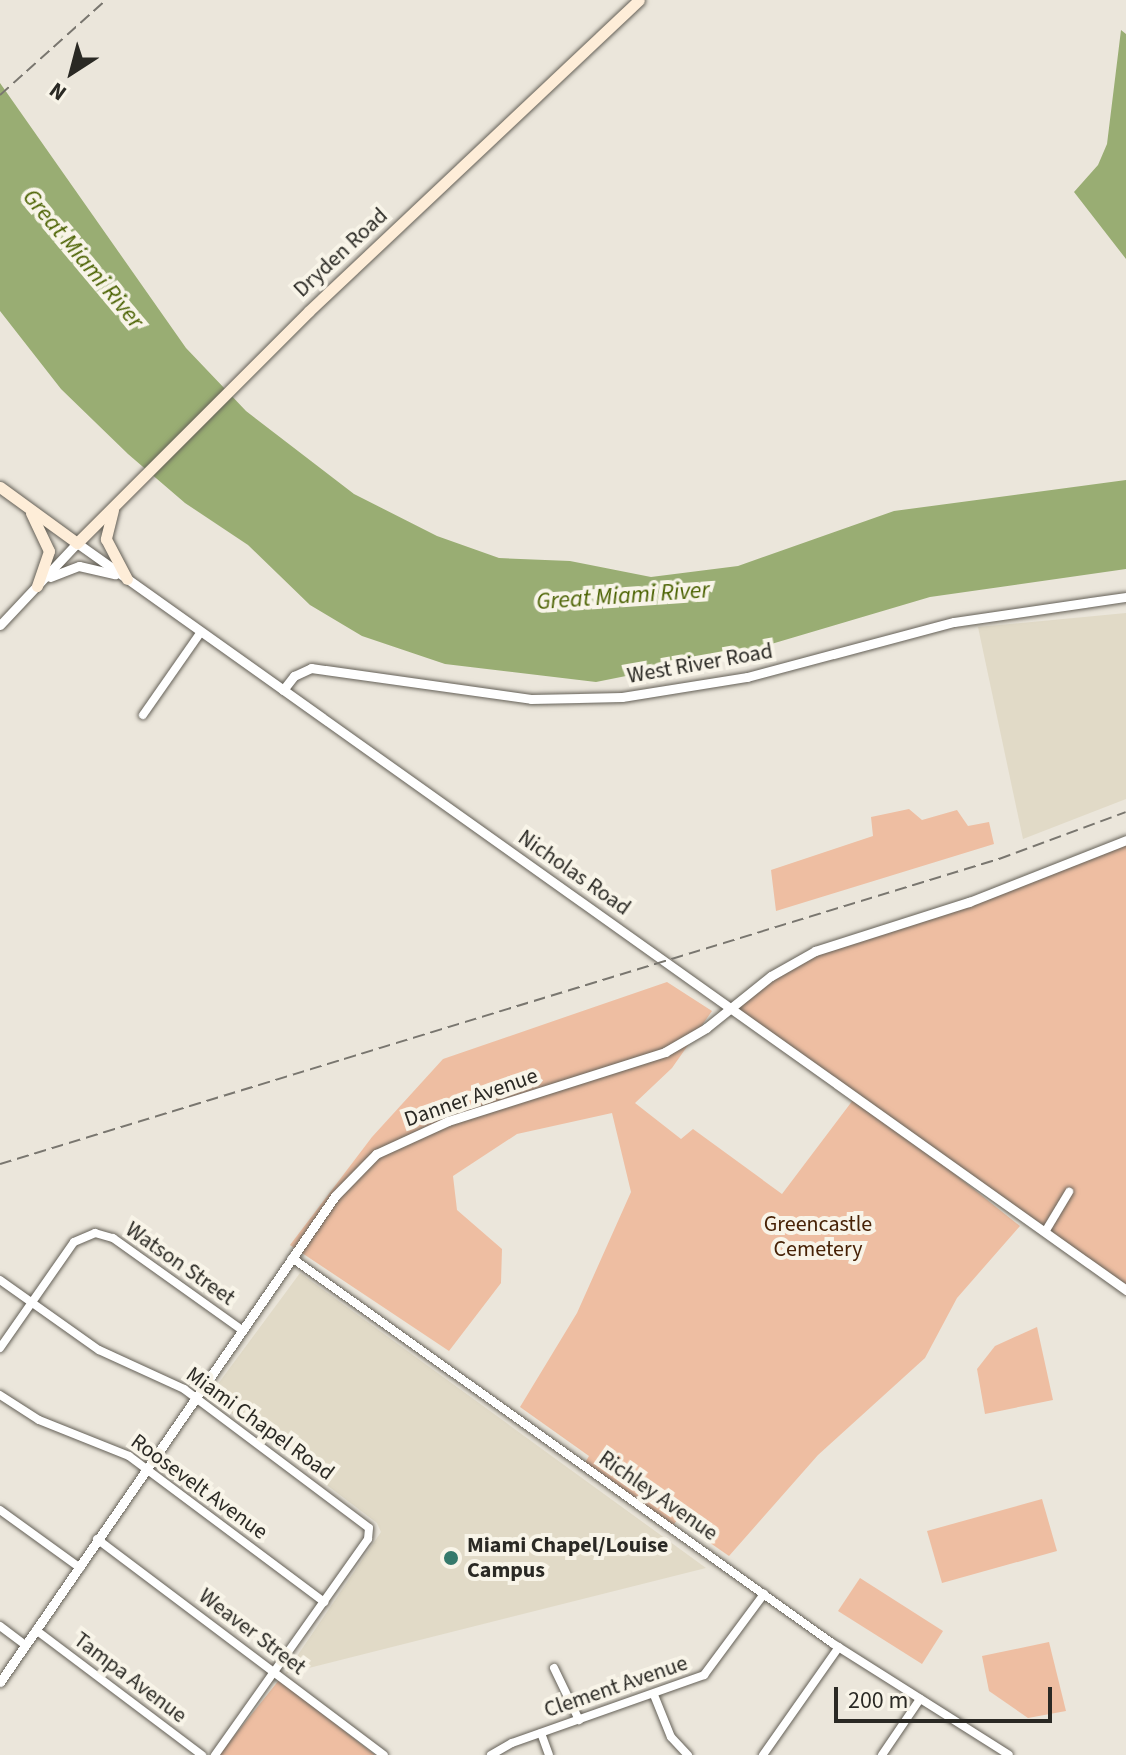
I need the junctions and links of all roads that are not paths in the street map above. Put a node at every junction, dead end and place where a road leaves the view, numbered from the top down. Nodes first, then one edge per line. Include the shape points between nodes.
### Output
1 (639, 0) edge
2 (0, 487) edge
3 (23, 504) junction
4 (103, 525) junction
5 (77, 543) junction
6 (127, 579) junction
7 (37, 586) junction
8 (1126, 597) edge
9 (0, 625) edge
10 (201, 632) junction
11 (283, 690) junction
12 (143, 715) dead end
13 (1126, 840) edge
14 (733, 1008) junction
15 (1069, 1192) dead end
16 (1045, 1232) junction
17 (292, 1258) junction
18 (0, 1280) edge
19 (1126, 1290) edge
20 (31, 1303) junction
21 (242, 1330) junction
22 (0, 1348) edge
23 (0, 1395) edge
24 (195, 1397) junction
25 (145, 1467) junction
26 (0, 1510) edge
27 (97, 1539) junction
28 (80, 1568) junction
29 (764, 1594) junction
30 (324, 1602) junction
31 (0, 1626) edge
32 (36, 1630) junction
33 (25, 1645) junction
34 (839, 1647) junction
35 (554, 1668) dead end
36 (274, 1672) junction
37 (0, 1682) edge
38 (654, 1695) junction
39 (920, 1699) junction
40 (579, 1720) junction
41 (541, 1733) junction
42 (992, 1744) junction
43 (202, 1755) edge
44 (215, 1755) edge
45 (384, 1755) edge
46 (491, 1755) edge
47 (549, 1755) edge
48 (688, 1755) edge
49 (763, 1755) edge
50 (882, 1755) edge
51 (987, 1755) edge
52 (1009, 1755) edge

1 - 4 main road, Dryden Road via 257,361 116,504
2 - 3 main road, Nicholas Road
3 - 5 main road, Nicholas Road
3 - 7 main road via 49,551
4 - 5 main road, Dryden Road
4 - 6 main road
5 - 6 street, Nicholas Road
5 - 7 street
6 - 7 street via 79,566
6 - 10 street, Nicholas Road
7 - 9 street
8 - 11 street, West River Road via 954,622 747,677 622,697 531,699 311,668 294,676
10 - 11 street, Nicholas Road
10 - 12 street
11 - 14 street, Nicholas Road
13 - 14 street, Danner Avenue via 969,902 815,951 771,976
14 - 16 street, Nicholas Road
14 - 17 street, Danner Avenue via 685,1042 641,1062 476,1111 384,1149 343,1186
15 - 16 street
16 - 19 street, Nicholas Road
17 - 21 street, Danner Avenue
17 - 29 street, Richley Avenue
18 - 20 street, Miami Chapel Road
20 - 21 street, Watson Street via 74,1242 95,1233 113,1238
20 - 22 street
20 - 24 street, Miami Chapel Road via 99,1350 168,1379
21 - 24 street, Danner Avenue
23 - 25 street, Roosevelt Avenue via 39,1420 117,1449
24 - 25 street, Danner Avenue
24 - 30 street, Miami Chapel Road via 370,1532
25 - 27 street, Danner Avenue
25 - 30 street, Roosevelt Avenue
26 - 28 street
27 - 28 street, Danner Avenue
27 - 36 street, Weaver Street
28 - 32 street, Danner Avenue
29 - 34 street, Richley Avenue
29 - 38 street, Clement Avenue via 709,1670
30 - 36 street
31 - 33 street
32 - 33 street, Danner Avenue
32 - 43 street, Tampa Avenue
33 - 37 street, Danner Avenue
34 - 39 street, Richley Avenue
34 - 49 street
35 - 40 street
36 - 44 street
36 - 45 street, Weaver Street
38 - 40 street, Clement Avenue
38 - 48 street via 671,1737
39 - 42 street, Richley Avenue
39 - 50 street
40 - 41 street, Clement Avenue
41 - 46 street, Clement Avenue
41 - 47 street
42 - 51 street
42 - 52 street, Richley Avenue

